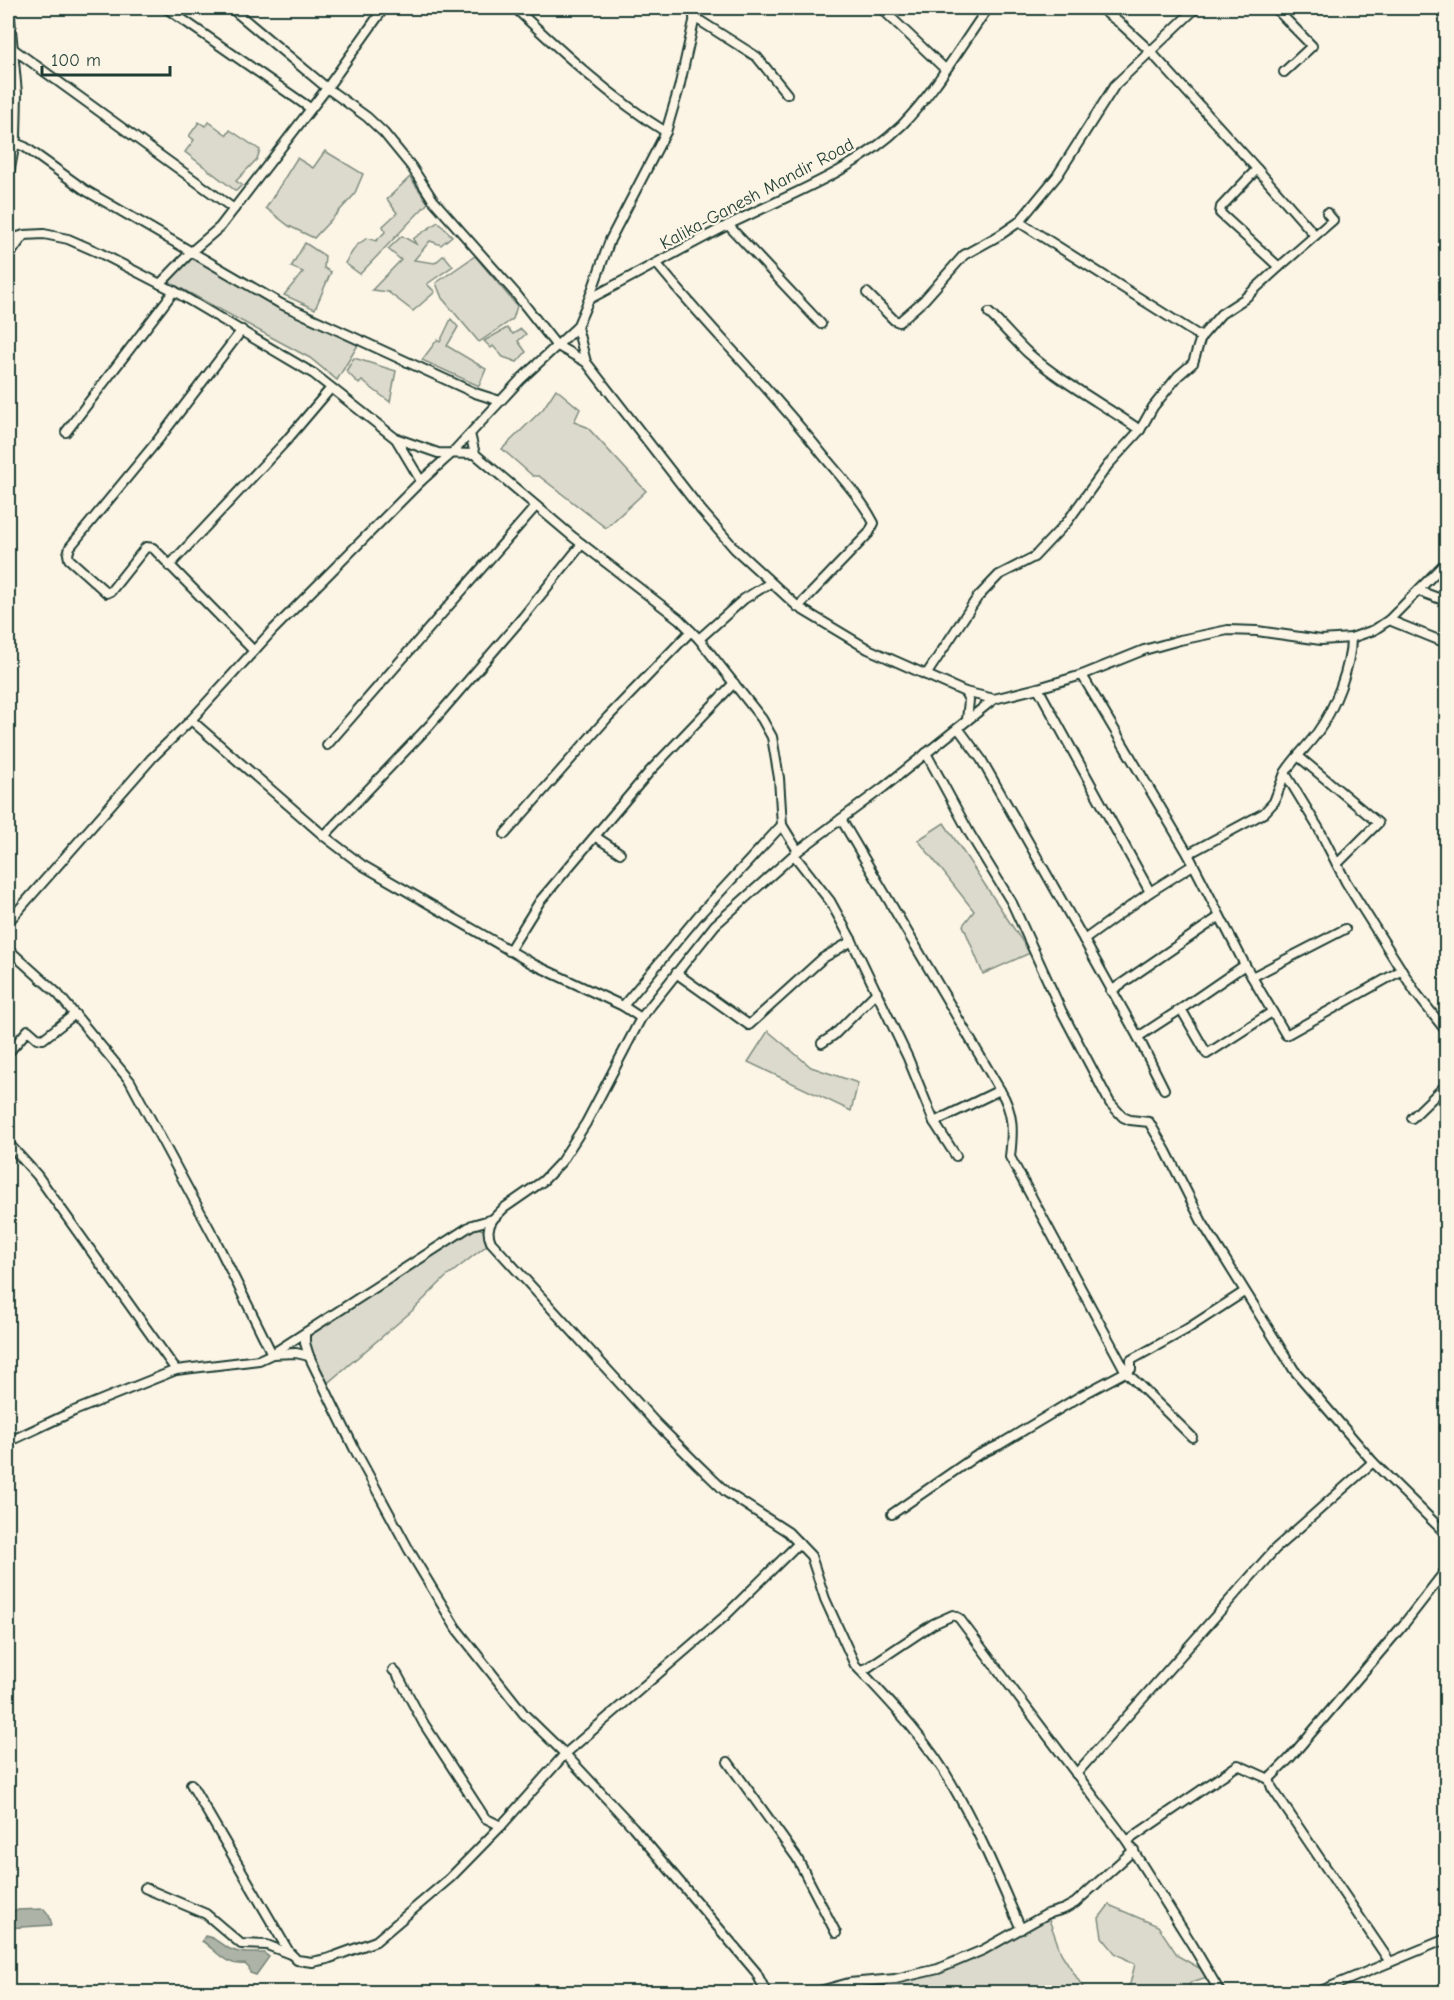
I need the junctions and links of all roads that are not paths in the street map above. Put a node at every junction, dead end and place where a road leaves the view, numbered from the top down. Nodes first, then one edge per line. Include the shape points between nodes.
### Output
1 (9, 8) edge
2 (166, 8) edge
3 (231, 8) edge
4 (384, 8) edge
5 (515, 8) edge
6 (697, 8) edge
7 (881, 8) edge
8 (988, 8) edge
9 (1100, 8) edge
10 (1196, 8) edge
11 (1275, 8) edge
12 (694, 17) junction
13 (12, 48) junction
14 (1150, 51) junction
15 (945, 69) junction
16 (1284, 72) dead end
17 (327, 88) junction
18 (788, 94) dead end
19 (310, 108) junction
20 (666, 132) junction
21 (15, 144) junction
22 (1257, 168) junction
23 (8, 173) edge
24 (234, 209) junction
25 (1327, 213) dead end
26 (1019, 222) junction
27 (728, 225) junction
28 (1314, 234) junction
29 (24, 235) junction
30 (8, 240) edge
31 (192, 252) junction
32 (8, 257) edge
33 (657, 264) junction
34 (1279, 267) junction
35 (160, 284) junction
36 (174, 291) junction
37 (867, 293) dead end
38 (589, 299) junction
39 (989, 313) dead end
40 (821, 324) dead end
41 (577, 327) junction
42 (242, 330) junction
43 (1201, 337) junction
44 (556, 345) junction
45 (586, 362) junction
46 (331, 388) junction
47 (500, 401) junction
48 (1140, 430) junction
49 (66, 432) dead end
50 (470, 434) junction
51 (395, 438) junction
52 (452, 453) junction
53 (475, 454) junction
54 (421, 481) junction
55 (536, 506) junction
56 (582, 544) junction
57 (1446, 562) edge
58 (169, 566) junction
59 (770, 583) junction
60 (1419, 591) junction
61 (1446, 601) edge
62 (798, 607) junction
63 (1389, 620) junction
64 (691, 631) junction
65 (1351, 638) junction
66 (699, 639) junction
67 (1446, 644) edge
68 (254, 651) junction
69 (926, 675) junction
70 (1082, 675) junction
71 (734, 683) junction
72 (1038, 688) junction
73 (965, 692) junction
74 (994, 699) junction
75 (191, 720) junction
76 (968, 720) junction
77 (958, 728) junction
78 (327, 745) dead end
79 (926, 753) junction
80 (1298, 756) junction
81 (1285, 773) junction
82 (841, 819) junction
83 (782, 825) junction
84 (506, 834) dead end
85 (324, 836) junction
86 (596, 837) junction
87 (620, 853) dead end
88 (796, 853) junction
89 (1188, 854) junction
90 (1337, 864) junction
91 (1193, 865) junction
92 (1150, 892) junction
93 (1219, 917) junction
94 (8, 922) edge
95 (1345, 929) dead end
96 (1084, 940) junction
97 (852, 941) junction
98 (8, 950) edge
99 (509, 951) junction
100 (1245, 965) junction
101 (1402, 970) junction
102 (676, 973) junction
103 (1252, 977) junction
104 (1111, 991) junction
105 (877, 992) junction
106 (623, 1006) junction
107 (1181, 1009) junction
108 (1272, 1012) junction
109 (75, 1014) junction
110 (641, 1018) junction
111 (1446, 1031) edge
112 (1138, 1037) junction
113 (822, 1043) dead end
114 (8, 1053) edge
115 (1446, 1084) edge
116 (1164, 1089) dead end
117 (1000, 1090) junction
118 (1412, 1118) dead end
119 (934, 1122) junction
120 (8, 1143) edge
121 (956, 1156) dead end
122 (493, 1219) junction
123 (472, 1225) junction
124 (488, 1235) junction
125 (1244, 1292) junction
126 (305, 1334) junction
127 (272, 1354) junction
128 (309, 1356) junction
129 (176, 1370) junction
130 (1126, 1372) junction
131 (1192, 1437) dead end
132 (8, 1442) edge
133 (1373, 1462) junction
134 (892, 1514) dead end
135 (1446, 1534) edge
136 (799, 1543) junction
137 (1446, 1570) edge
138 (860, 1670) junction
139 (393, 1671) dead end
140 (565, 1754) junction
141 (728, 1762) dead end
142 (1076, 1774) junction
143 (1269, 1779) junction
144 (191, 1784) dead end
145 (501, 1826) junction
146 (1127, 1841) junction
147 (1134, 1850) junction
148 (145, 1888) dead end
149 (1021, 1929) junction
150 (836, 1933) dead end
151 (1446, 1939) edge
152 (293, 1955) junction
153 (1390, 1962) junction
154 (766, 1992) edge
155 (816, 1992) edge
156 (1220, 1992) edge
157 (1318, 1992) edge

1 - 13 street
2 - 19 street
3 - 17 street
4 - 17 street
5 - 20 street via 569,59
6 - 12 street
7 - 15 street
8 - 15 street, Kalika-Ganesh Mandir Road
9 - 14 street
10 - 14 street
11 - 16 street via 1312,46
12 - 18 street via 757,57
12 - 20 street
13 - 21 street via 17,93
13 - 24 street
14 - 22 street
14 - 26 street via 1115,85 1057,176
15 - 27 street, Kalika-Ganesh Mandir Road via 903,124 878,146 844,168
17 - 19 street
17 - 44 street via 389,138 433,201
19 - 24 street
20 - 38 street via 610,240
21 - 23 street
21 - 31 street
22 - 28 street
22 - 34 street via 1221,207 1220,213
24 - 31 street
25 - 28 street via 1333,219
26 - 37 street via 964,255 899,322
26 - 43 street
27 - 33 street, Kalika-Ganesh Mandir Road
27 - 40 street
28 - 34 street
29 - 30 street
29 - 32 street
29 - 35 street via 68,239
31 - 35 street
31 - 47 street via 281,304
33 - 38 street, Kalika-Ganesh Mandir Road
33 - 62 street via 789,412 874,524
34 - 43 street via 1221,314
35 - 36 street
36 - 42 street
36 - 49 street
38 - 41 street
39 - 48 street via 1028,353
41 - 44 street
41 - 45 street
42 - 46 street
42 - 58 street via 68,554 107,593 146,547 153,548
43 - 48 street via 1193,363 1153,407
44 - 45 street
44 - 47 street
45 - 59 street via 701,510
46 - 51 street
46 - 58 street
47 - 50 street
48 - 69 street via 1034,557 999,575 977,598
50 - 52 street
50 - 53 street
51 - 52 street via 438,453
51 - 54 street
52 - 53 street
52 - 54 street
53 - 55 street
54 - 68 street
55 - 56 street
55 - 78 street
56 - 64 street
56 - 85 street via 429,726
57 - 60 street
58 - 68 street
59 - 62 street
59 - 66 street via 744,599
60 - 61 street
60 - 63 street
62 - 69 street via 868,649
63 - 65 street
63 - 67 street
64 - 66 street
64 - 84 street via 608,717
65 - 70 street via 1321,640 1228,630 1144,650
65 - 80 street via 1333,705 1317,734
66 - 71 street
68 - 75 street
69 - 73 street
70 - 72 street
70 - 89 street
71 - 83 street via 772,736
71 - 86 street via 650,771
72 - 74 street
72 - 92 street
73 - 74 street
73 - 76 street via 969,700
74 - 76 street
75 - 85 street
75 - 94 street via 152,758
76 - 77 street
77 - 79 street
77 - 96 street via 981,759
79 - 82 street
79 - 125 street via 1012,903 1061,1010 1110,1102 1123,1117 1149,1122
80 - 81 street
80 - 90 street via 1378,823
81 - 89 street via 1274,802 1264,813
81 - 90 street
82 - 88 street
82 - 117 street
83 - 88 street
83 - 106 street via 698,916
85 - 99 street via 362,865
86 - 87 street
86 - 99 street via 540,902
88 - 97 street
88 - 102 street via 715,926
89 - 91 street
90 - 101 street
91 - 92 street
91 - 93 street
92 - 96 street
93 - 100 street
93 - 104 street
95 - 103 street
96 - 104 street
97 - 102 street via 823,958 749,1025
97 - 105 street
98 - 109 street via 58,993
99 - 106 street
100 - 103 street
100 - 107 street
101 - 108 street via 1286,1035
101 - 111 street
102 - 110 street
103 - 108 street
104 - 112 street
105 - 113 street
105 - 119 street
106 - 110 street
107 - 108 street via 1207,1054
107 - 112 street
109 - 114 street via 43,1039 28,1030
109 - 127 street via 130,1081
110 - 122 street via 570,1150 543,1181
112 - 116 street
115 - 118 street
117 - 119 street
117 - 130 street via 1008,1102 1013,1131 1010,1157
119 - 121 street
120 - 129 street via 37,1175
122 - 123 street
122 - 124 street
123 - 124 street
123 - 126 street
124 - 136 street via 500,1253 698,1465 726,1492 768,1517
125 - 130 street via 1131,1360 1131,1369
125 - 133 street via 1294,1370
126 - 127 street
126 - 128 street
127 - 128 street
127 - 129 street via 259,1360
128 - 140 street via 409,1550 456,1628 524,1714
129 - 132 street
130 - 131 street
130 - 134 street via 976,1456
133 - 135 street
133 - 142 street via 1275,1549
136 - 138 street via 810,1556 825,1599
136 - 140 street via 724,1617
137 - 143 street
138 - 142 street via 953,1615
138 - 149 street via 918,1734 953,1786
139 - 145 street via 485,1818
140 - 145 street
140 - 154 street via 633,1827 756,1972
141 - 150 street via 797,1858
142 - 146 street
143 - 146 street via 1238,1765
143 - 153 street
144 - 152 street
145 - 152 street via 450,1878 376,1941 312,1962 297,1960
146 - 147 street
147 - 149 street via 1075,1903
147 - 156 street
148 - 152 street via 206,1914 241,1944 267,1945
149 - 155 street via 938,1969
151 - 153 street
153 - 157 street

